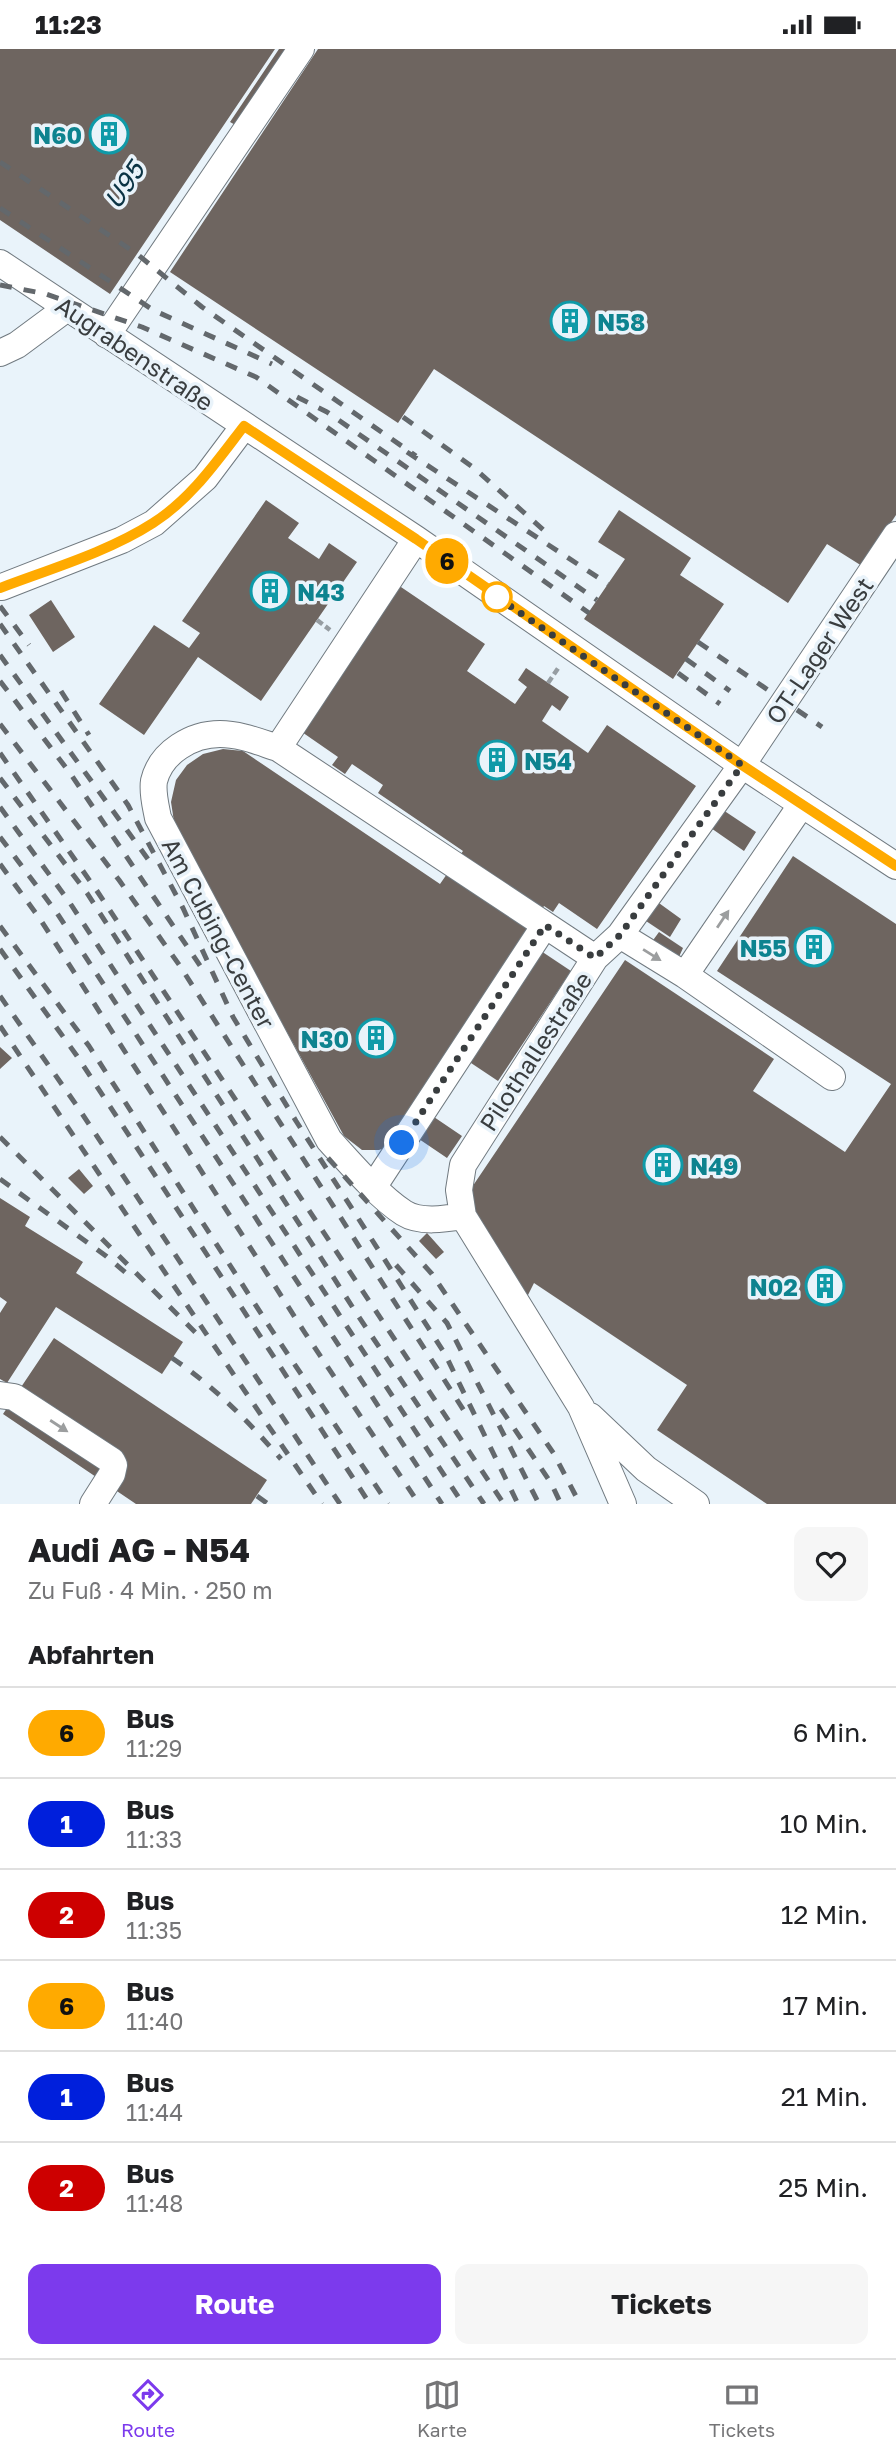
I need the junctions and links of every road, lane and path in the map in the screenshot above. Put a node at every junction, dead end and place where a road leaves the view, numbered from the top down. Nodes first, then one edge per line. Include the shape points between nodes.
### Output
1 (301, 49) edge
2 (0, 263) edge
3 (67, 308) junction
4 (107, 335) junction
5 (0, 353) edge
6 (244, 426) junction
7 (896, 535) edge
8 (416, 539) junction
9 (2, 587) dead end
10 (562, 663) dead end
11 (548, 683) dead end
12 (278, 748) junction
13 (742, 765) junction
14 (802, 804) junction
15 (896, 866) edge
16 (545, 925) junction
17 (620, 935) junction
18 (595, 958) junction
19 (685, 975) junction
20 (832, 1077) dead end
21 (374, 1187) junction
22 (463, 1216) junction
23 (0, 1395) edge
24 (581, 1407) junction
25 (93, 1504) edge
26 (623, 1504) edge
27 (696, 1504) edge

1 - 4 lane
2 - 3 lane, Augrabenstraße
3 - 4 lane, Augrabenstraße
3 - 5 lane
4 - 6 lane, Augrabenstraße
6 - 8 lane, Augrabenstraße
6 - 9 lane via 205,478 154,523
7 - 13 lane, OT-Lager West
8 - 12 lane
8 - 13 lane, Augrabenstraße
10 - 11 path
12 - 16 lane, Am Cubing-Center
12 - 21 lane, Am Cubing-Center via 219,734 182,744 159,769 154,801 158,818 329,1140
13 - 14 lane, Augrabenstraße
13 - 17 lane, Pilothallestraße
14 - 15 lane, Augrabenstraße
19 -> 14 lane
16 - 18 lane, Am Cubing-Center
16 - 21 lane
17 - 18 lane, Pilothallestraße
17 -> 19 lane
18 - 22 lane, Pilothallestraße via 463,1165 459,1190
19 - 20 lane
21 - 22 lane, Am Cubing-Center via 405,1214 436,1219
22 - 24 lane
23 -> 25 lane via 14,1397 111,1461 111,1474
24 - 26 lane
24 - 27 lane via 646,1469

